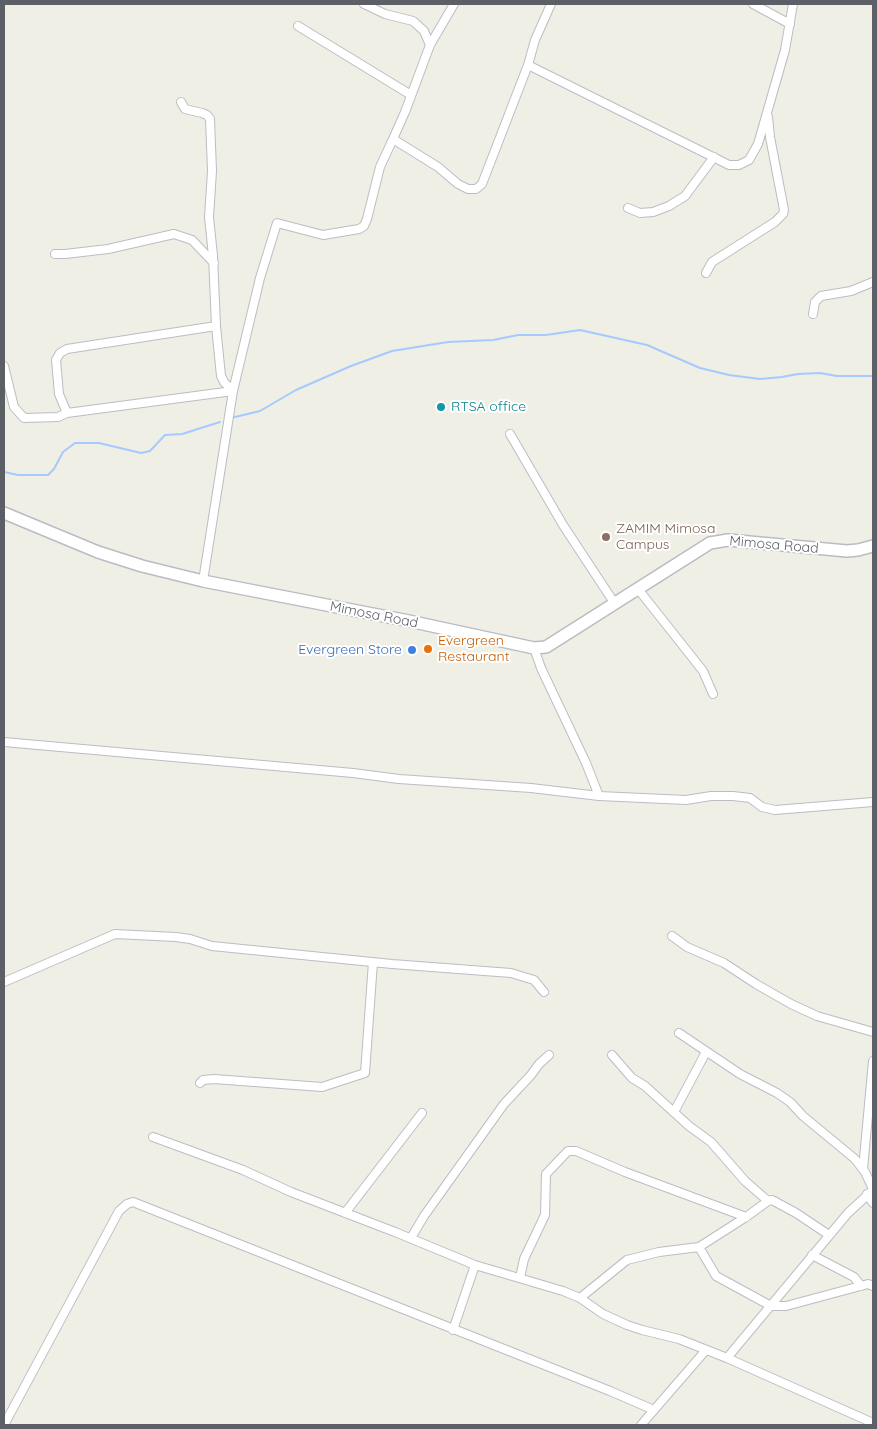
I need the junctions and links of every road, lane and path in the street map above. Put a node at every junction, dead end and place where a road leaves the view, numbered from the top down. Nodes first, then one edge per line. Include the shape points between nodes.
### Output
1 (364, 4) edge
2 (454, 4) edge
3 (551, 4) edge
4 (753, 4) edge
5 (793, 4) edge
6 (790, 24) junction
7 (298, 26) dead end
8 (430, 44) junction
9 (528, 65) junction
10 (411, 96) junction
11 (181, 102) dead end
12 (768, 113) junction
13 (393, 139) junction
14 (714, 157) junction
15 (628, 208) dead end
16 (55, 254) dead end
17 (214, 263) junction
18 (706, 273) dead end
19 (873, 282) edge
20 (813, 314) dead end
21 (216, 326) junction
22 (4, 366) edge
23 (232, 391) junction
24 (67, 413) junction
25 (510, 434) dead end
26 (4, 513) edge
27 (873, 546) edge
28 (203, 581) junction
29 (638, 589) junction
30 (615, 604) junction
31 (534, 648) junction
32 (713, 694) dead end
33 (4, 742) edge
34 (599, 796) junction
35 (873, 802) edge
36 (672, 936) dead end
37 (373, 962) junction
38 (4, 982) edge
39 (544, 992) dead end
40 (873, 1032) edge
41 (679, 1033) dead end
42 (706, 1052) junction
43 (549, 1055) dead end
44 (612, 1055) dead end
45 (873, 1061) edge
46 (200, 1083) dead end
47 (674, 1112) junction
48 (422, 1113) dead end
49 (153, 1137) dead end
50 (863, 1169) junction
51 (871, 1191) edge
52 (768, 1201) junction
53 (873, 1204) edge
54 (345, 1213) junction
55 (746, 1217) junction
56 (829, 1236) junction
57 (411, 1238) junction
58 (699, 1247) junction
59 (812, 1255) junction
60 (475, 1265) junction
61 (520, 1278) junction
62 (861, 1286) junction
63 (873, 1286) edge
64 (580, 1298) junction
65 (771, 1306) junction
66 (453, 1330) junction
67 (706, 1350) junction
68 (728, 1358) junction
69 (654, 1410) junction
70 (873, 1423) edge
71 (4, 1425) edge
72 (641, 1425) edge

1 - 8 street via 412,21 424,31
2 - 8 street
3 - 9 street
4 - 6 street
5 - 6 street
6 - 12 street
7 - 10 street
8 - 10 street
9 - 13 street via 482,184 476,189 458,184 444,171
9 - 14 street
10 - 13 street
11 - 17 street via 185,109 202,113 210,120 212,171 209,217
12 - 14 street via 749,160 739,166
12 - 18 street via 783,214 712,262
13 - 23 street via 380,167 364,226 323,235 278,224 260,278
14 - 15 street via 684,196 669,206 640,214
16 - 17 street via 108,249 174,234 192,240
17 - 21 street
19 - 20 street via 851,291 822,296 815,302
21 - 23 street via 221,376
21 - 24 street via 67,349 60,353 56,360 60,394
22 - 24 street via 14,406 24,418 58,417
23 - 24 street
23 - 28 street
25 - 30 street
26 - 28 street, Mimosa Road via 121,560
27 - 29 street, Mimosa Road via 847,551 728,540 710,543
28 - 31 street, Mimosa Road
29 - 30 street, Mimosa Road
29 - 32 street via 702,671
30 - 31 street, Mimosa Road via 546,647
31 - 34 street
33 - 34 street
34 - 35 street via 686,800 733,796 750,798 762,807 775,810
36 - 40 street via 791,1004 820,1017
37 - 38 street via 212,946 176,937 115,934
37 - 39 street via 517,974 534,980
37 - 46 street via 364,1073 322,1087 214,1079
41 - 42 street
42 - 47 street
42 - 50 street via 784,1098
43 - 57 street via 504,1104
44 - 47 street via 632,1078
45 - 50 street
47 - 52 street via 711,1142 745,1181
48 - 54 street
49 - 54 street
50 - 51 street
51 - 53 street
51 - 56 street
52 - 55 street
52 - 56 street via 796,1213
54 - 57 street
55 - 58 street
55 - 61 street via 576,1151 568,1151 546,1174 545,1215 524,1259
56 - 59 street
57 - 60 street
58 - 64 street via 627,1260
58 - 65 street via 716,1276
59 - 62 street via 854,1278
59 - 65 street
60 - 61 street
60 - 66 street
61 - 64 street
62 - 63 street
62 - 65 street via 786,1306
64 - 67 street via 627,1325
65 - 68 street
66 - 69 street
66 - 71 street via 133,1202 119,1211
67 - 68 street
67 - 69 street
68 - 70 street
69 - 72 street

